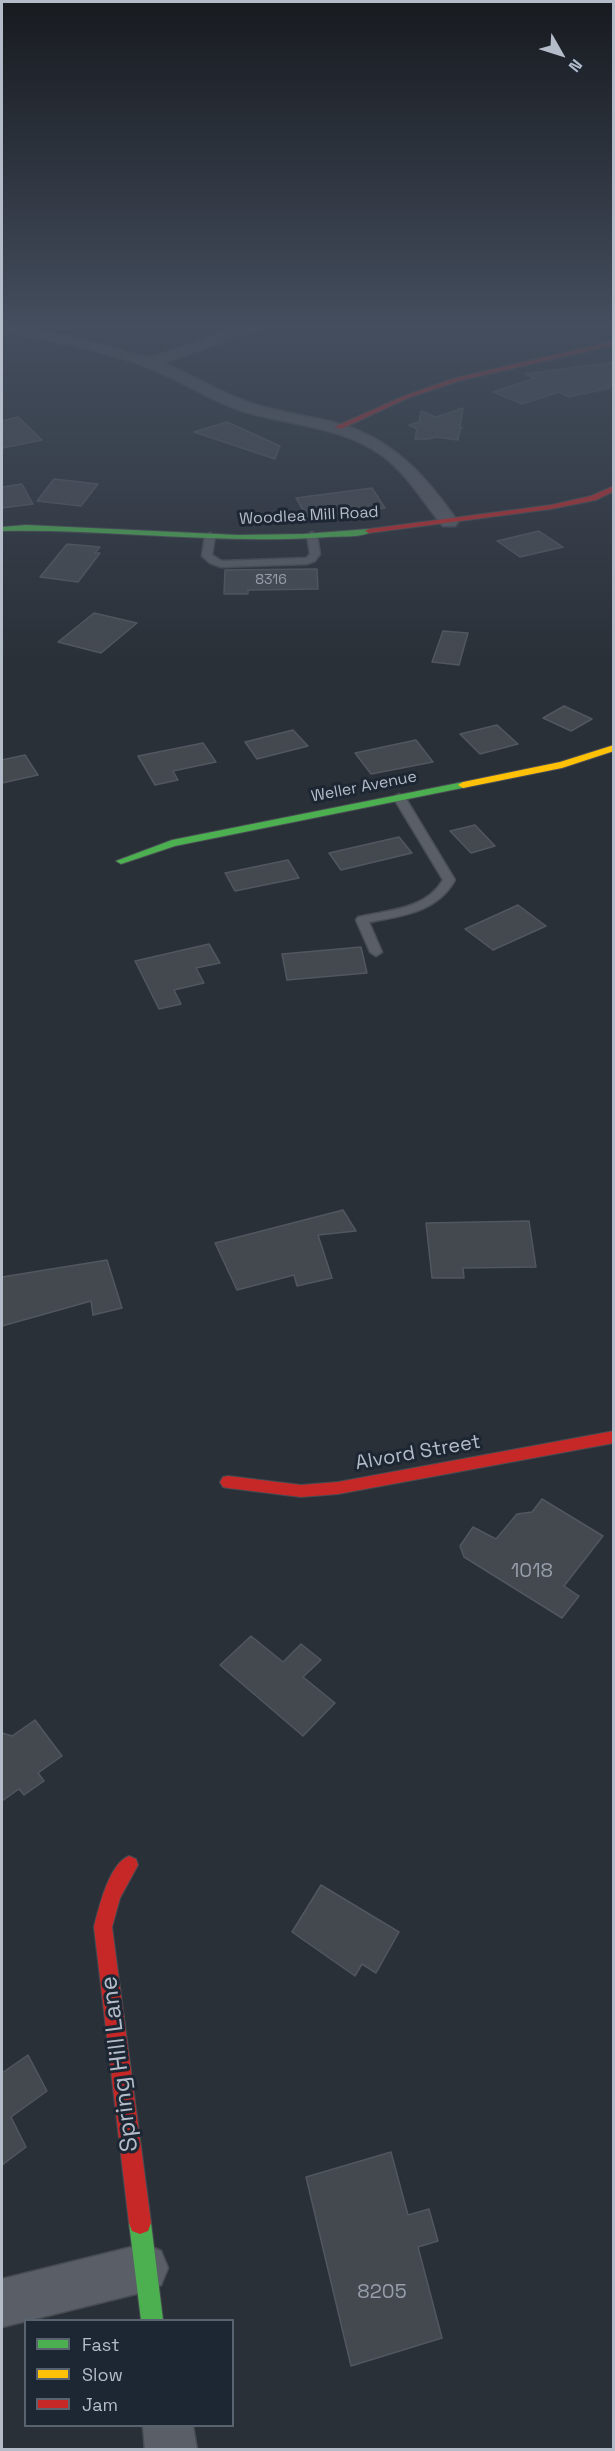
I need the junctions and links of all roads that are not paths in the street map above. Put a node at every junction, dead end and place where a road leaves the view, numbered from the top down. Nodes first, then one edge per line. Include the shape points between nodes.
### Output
1 (364, 438) edge
2 (614, 488) edge
3 (448, 522) junction
4 (2, 530) edge
5 (312, 535) junction
6 (210, 536) junction
7 (614, 748) edge
8 (399, 797) junction
9 (121, 861) dead end
10 (376, 952) dead end
11 (614, 1437) edge
12 (228, 1482) dead end
13 (129, 1866) dead end
14 (144, 2268) junction
15 (2, 2303) edge
16 (152, 2319) edge
17 (168, 2427) edge
18 (171, 2450) edge

1 - 3 street via 393,456
2 - 3 street, Woodlea Mill Road via 567,503
3 - 5 street, Woodlea Mill Road
4 - 6 street, Woodlea Mill Road via 68,527
5 - 6 street, Woodlea Mill Road
5 - 6 lane via 315,554 308,561 222,564 207,556
7 - 8 street, Weller Avenue via 529,772
8 - 9 street, Weller Avenue via 172,843
8 - 10 lane via 449,880 445,890 430,901 362,920
11 - 12 street, Alvord Street via 338,1488 301,1491
13 - 14 street, Spring Hill Lane via 107,1900 103,1927
14 - 15 street
14 - 16 street, Spring Hill Lane
17 - 18 street

